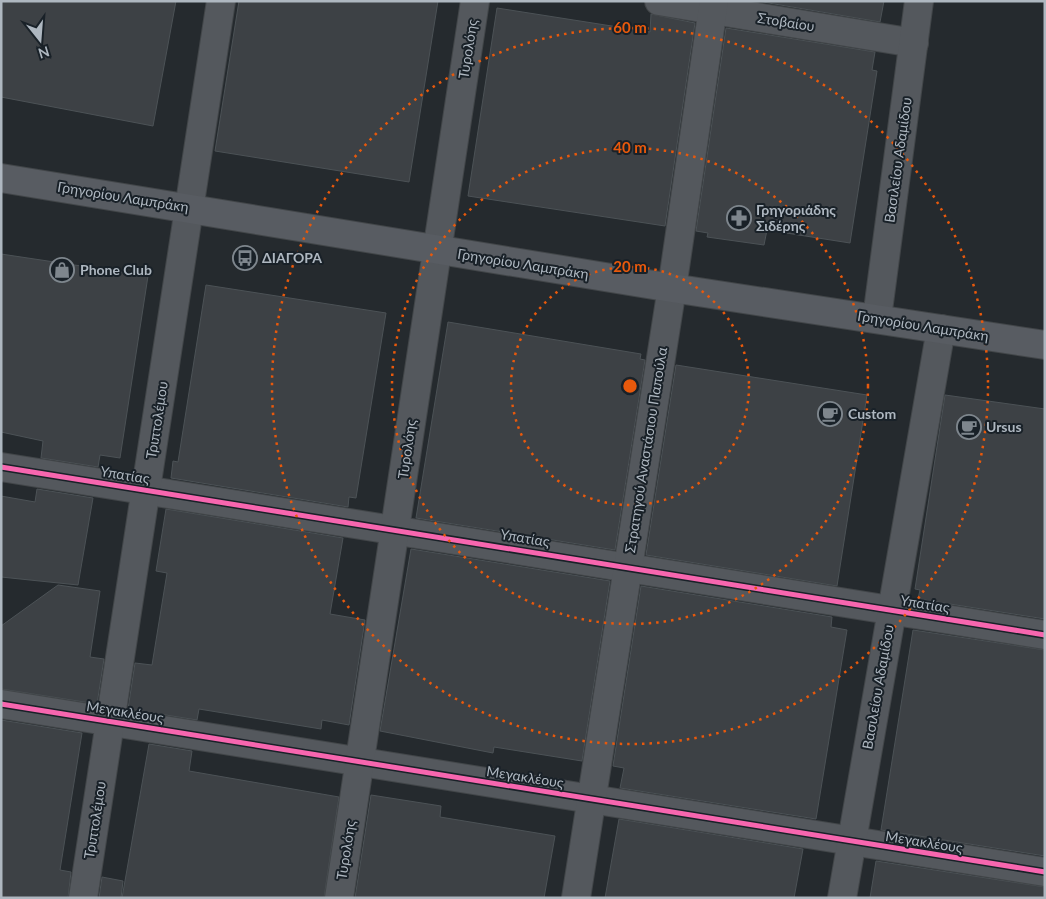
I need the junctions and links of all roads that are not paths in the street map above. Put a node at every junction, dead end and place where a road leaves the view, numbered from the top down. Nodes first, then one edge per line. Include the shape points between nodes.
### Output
1 (220, 1) edge
2 (475, 1) edge
3 (658, 1) edge
4 (920, 1) edge
5 (713, 6) edge
6 (914, 43) junction
7 (1, 178) edge
8 (190, 207) junction
9 (436, 250) junction
10 (672, 288) junction
11 (877, 318) junction
12 (941, 329) junction
13 (1045, 345) edge
14 (1, 467) edge
15 (146, 490) junction
16 (395, 529) junction
17 (627, 566) junction
18 (892, 610) junction
19 (1045, 635) edge
20 (1, 704) edge
21 (109, 721) junction
22 (360, 762) junction
23 (592, 799) junction
24 (851, 842) junction
25 (1045, 872) edge
26 (83, 898) edge
27 (339, 898) edge
28 (576, 898) edge
29 (842, 898) edge

1 - 8 street, Τριπτολέμου
2 - 9 street, Τυρολόης
3 - 5 street, Στοβαίου
4 - 6 street, Βασιλείου Αδαμίδου
5 - 6 street, Στοβαίου
5 - 10 street, Στρατηγού Αναστάσιου Παπούλα
6 - 11 street, Βασιλείου Αδαμίδου
7 - 8 main road, Γρηγορίου Λαμπράκη
8 - 9 main road, Γρηγορίου Λαμπράκη
8 - 15 street, Τριπτολέμου
9 - 10 main road, Γρηγορίου Λαμπράκη
9 - 16 street, Τυρολόης
10 - 11 main road, Γρηγορίου Λαμπράκη
10 - 17 street, Στρατηγού Αναστάσιου Παπούλα
11 - 12 main road, Γρηγορίου Λαμπράκη
12 - 13 main road, Γρηγορίου Λαμπράκη
12 - 18 street, Βασιλείου Αδαμίδου
14 - 15 street, Υπατίας
15 - 16 street, Υπατίας
15 - 21 street, Τριπτολέμου
16 - 17 street, Υπατίας
16 - 22 street, Τυρολόης
17 - 18 street, Υπατίας
17 - 23 street, Στρατηγού Αναστάσιου Παπούλα
18 - 19 street, Υπατίας
18 - 24 street, Βασιλείου Αδαμίδου
20 - 21 street, Μεγακλέους
21 - 22 street, Μεγακλέους
21 - 26 street, Τριπτολέμου
22 - 23 street, Μεγακλέους
22 - 27 street, Τυρολόης
23 - 24 street, Μεγακλέους
23 - 28 street, Στρατηγού Αναστάσιου Παπούλα
24 - 25 street, Μεγακλέους
24 - 29 street, Βασιλείου Αδαμίδου

